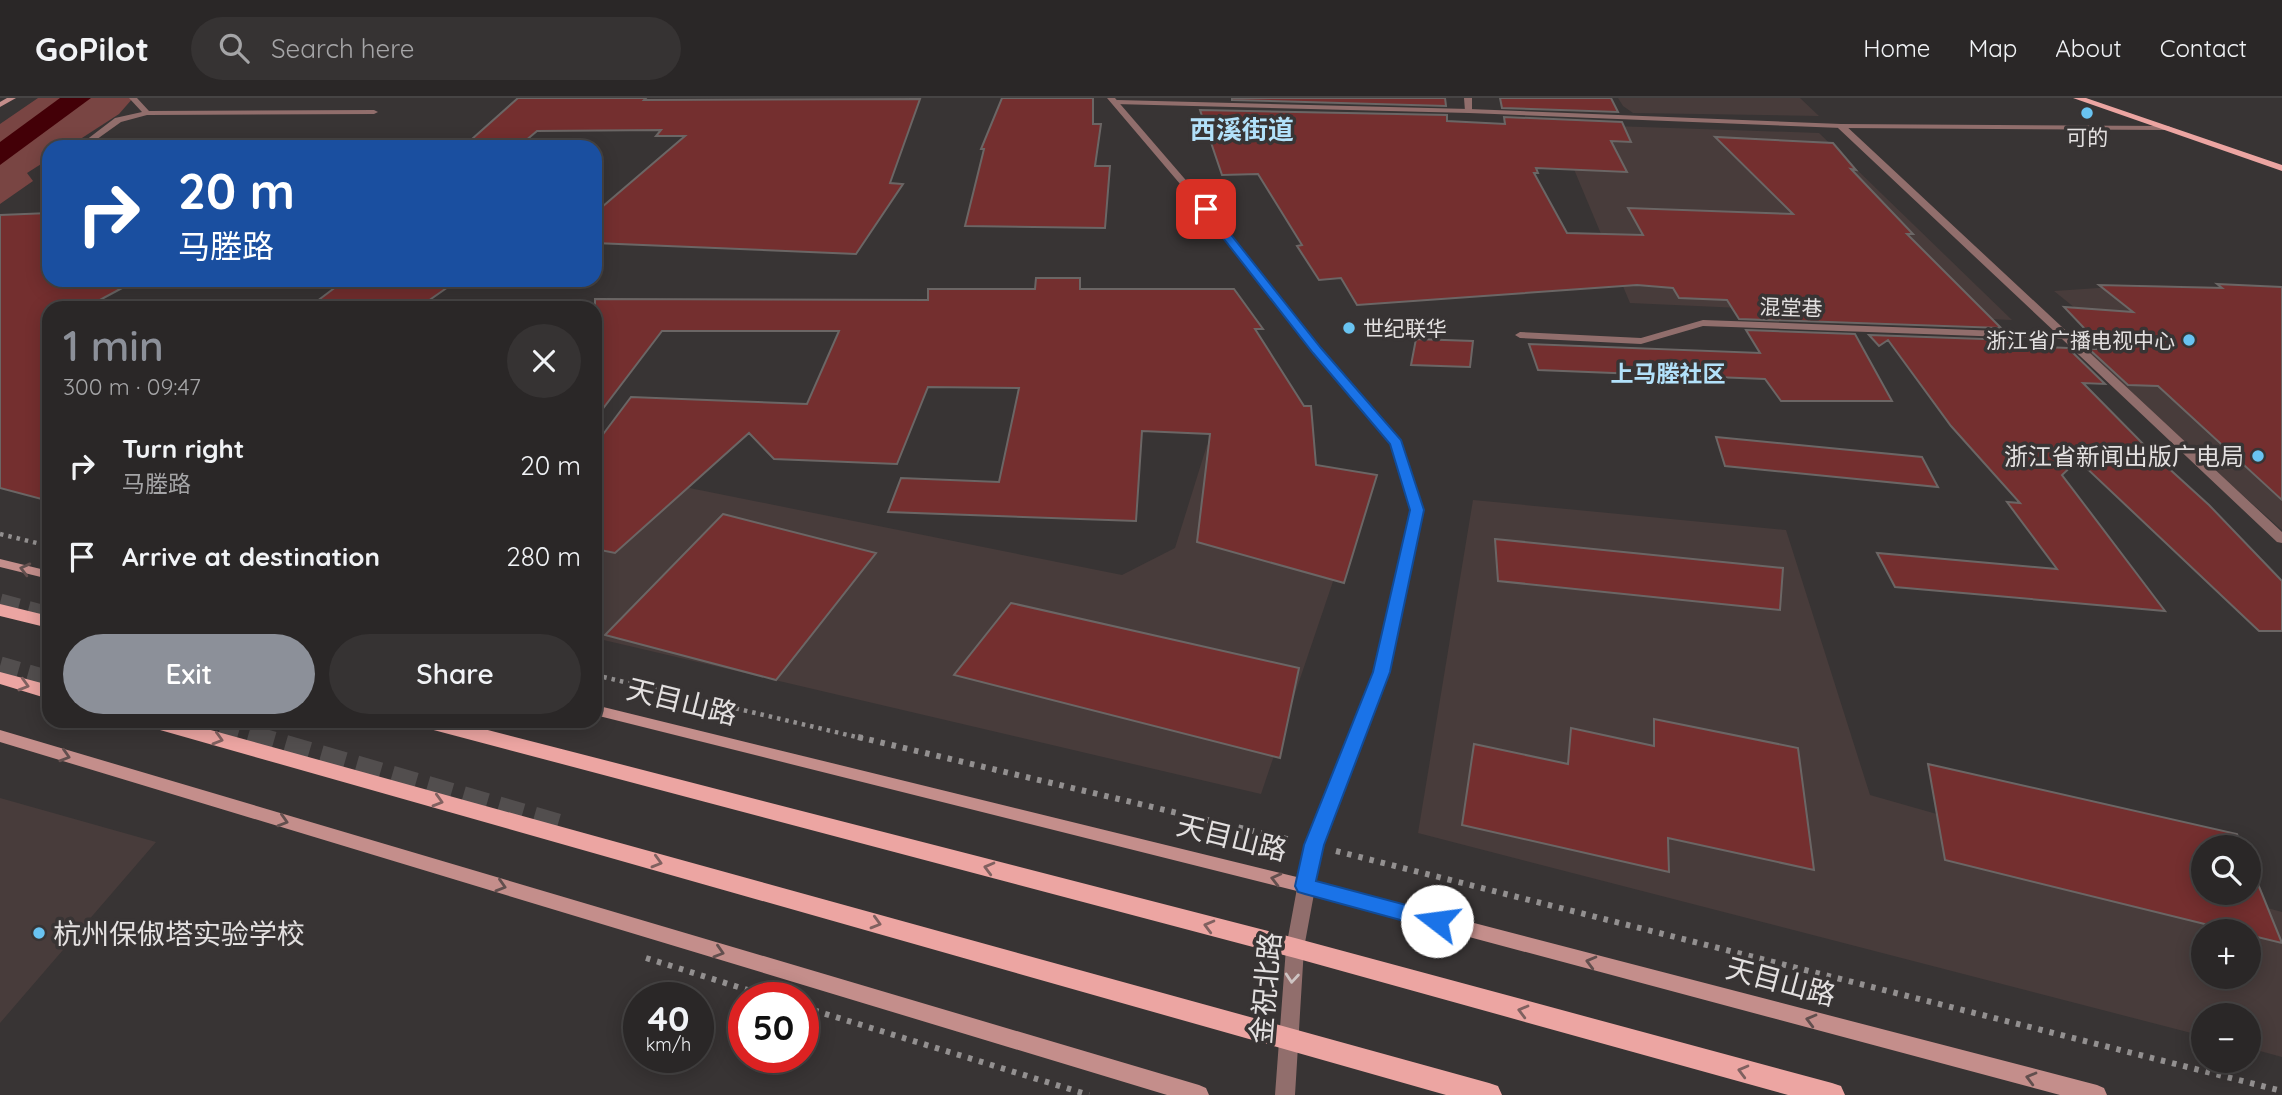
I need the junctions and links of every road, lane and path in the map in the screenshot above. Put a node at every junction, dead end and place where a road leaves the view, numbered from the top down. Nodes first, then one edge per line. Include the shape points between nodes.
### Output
1 (12, 98) edge
2 (133, 98) edge
3 (1468, 98) edge
4 (2077, 98) edge
5 (2102, 98) edge
6 (1114, 100) edge
7 (0, 105) edge
8 (1469, 111) junction
9 (374, 112) dead end
10 (147, 113) junction
11 (1840, 126) junction
12 (2168, 128) junction
13 (91, 140) edge
14 (2282, 158) edge
15 (2282, 168) edge
16 (1520, 335) dead end
17 (2064, 336) junction
18 (0, 534) edge
19 (2282, 539) edge
20 (42, 544) edge
21 (0, 563) edge
22 (42, 573) edge
23 (0, 610) edge
24 (42, 620) edge
25 (602, 677) edge
26 (0, 678) edge
27 (42, 690) edge
28 (602, 712) edge
29 (178, 728) edge
30 (453, 728) edge
31 (0, 737) edge
32 (1314, 845) junction
33 (1305, 886) junction
34 (1295, 948) junction
35 (819, 1012) edge
36 (1287, 1038) junction
37 (2282, 1091) edge
38 (1089, 1095) edge
39 (1199, 1095) edge
40 (1285, 1095) edge
41 (1489, 1095) edge
42 (1832, 1095) edge
43 (2097, 1095) edge

1 - 7 main road
2 - 10 street
3 - 8 street
4 - 12 main road
5 - 14 main road
6 - 8 street
6 - 32 street, 金祝北路 via 1396,443 1417,510 1381,672
8 - 11 street
9 - 10 street
10 - 13 street via 118,120
11 - 12 street
11 - 17 street
12 - 15 main road
16 - 17 street, 混堂巷 via 1641,341 1703,323
17 - 19 street
18 - 20 path
22 -> 21 main road
23 - 24 main road
25 - 32 path
26 -> 27 main road
33 -> 28 main road, 天目山路
29 -> 36 main road
34 -> 30 main road
31 -> 39 main road
32 - 33 street, 金祝北路
32 - 37 path
33 - 34 street, 金祝北路
43 -> 33 main road, 天目山路
34 -> 36 street, 金祝北路
42 -> 34 main road
35 - 38 path
36 - 40 street, 金祝北路
36 - 41 main road

